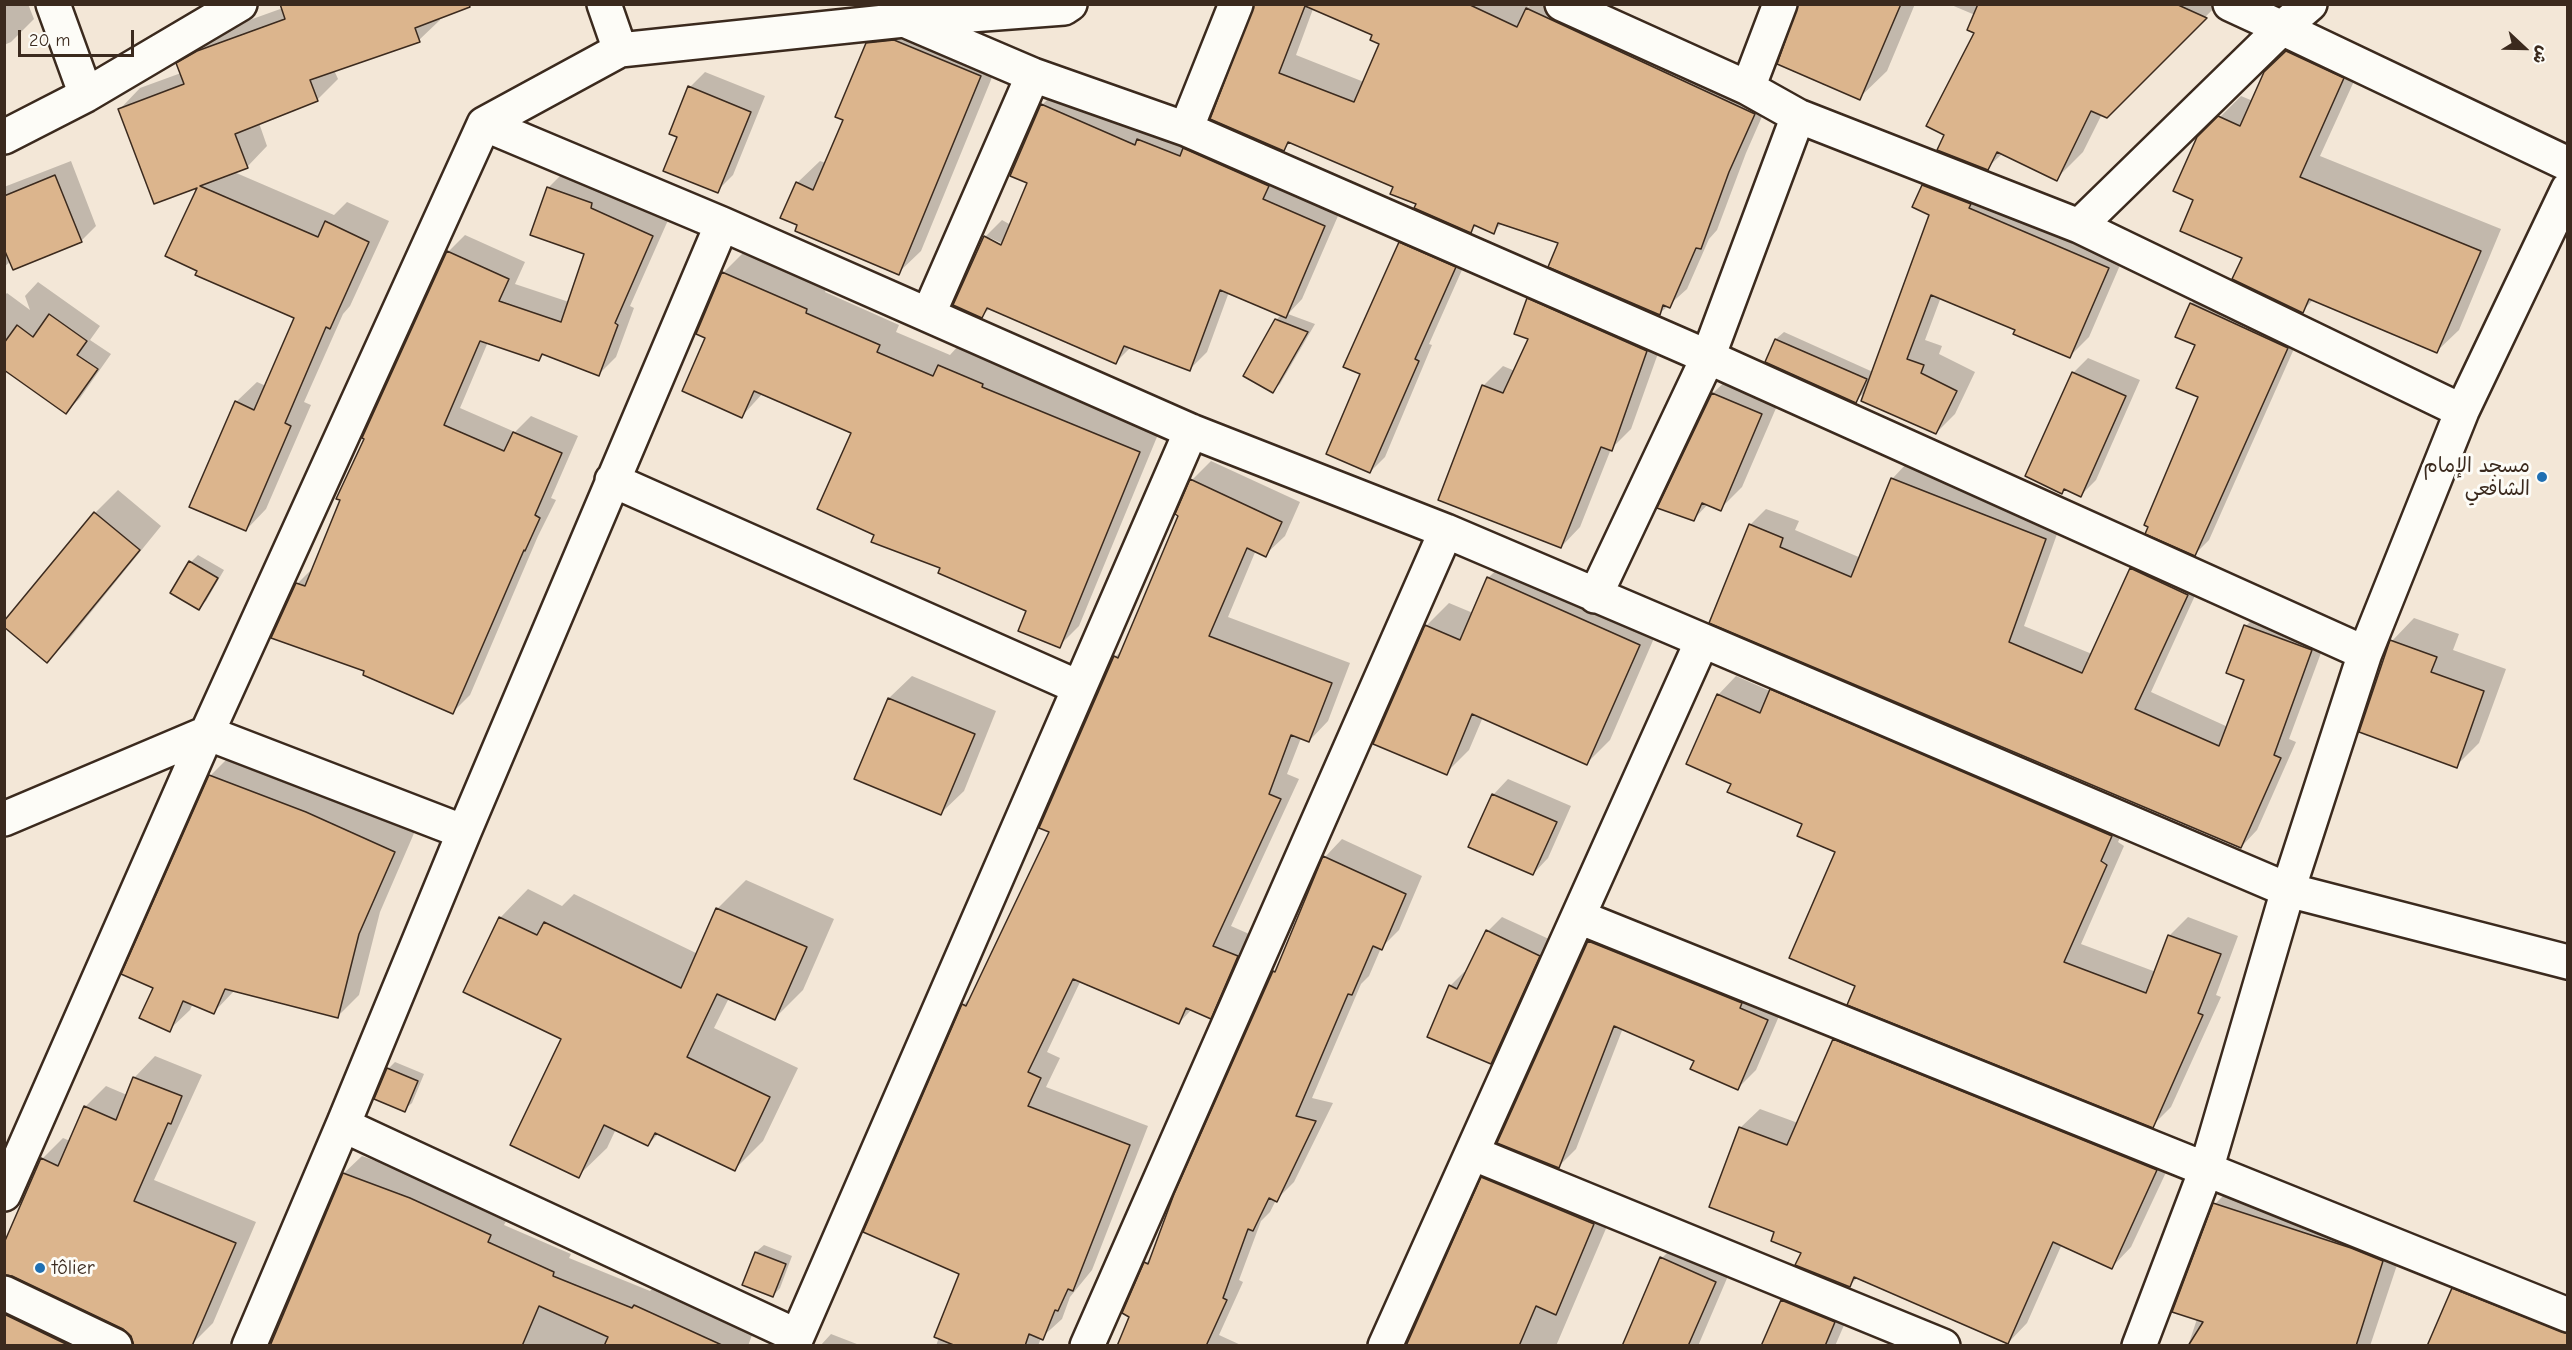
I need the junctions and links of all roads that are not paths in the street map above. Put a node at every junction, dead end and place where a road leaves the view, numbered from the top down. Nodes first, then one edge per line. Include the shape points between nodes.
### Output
1 (53, 4) edge
2 (240, 4) edge
3 (604, 4) edge
4 (1236, 4) edge
5 (1562, 4) edge
6 (1780, 4) edge
7 (2230, 4) edge
8 (2310, 4) edge
9 (1065, 6) edge
10 (786, 18) edge
11 (904, 20) junction
12 (2282, 28) junction
13 (620, 50) junction
14 (1032, 75) junction
15 (1748, 88) junction
16 (86, 95) junction
17 (1798, 116) junction
18 (483, 124) junction
19 (1185, 129) junction
20 (4, 137) edge
21 (2568, 164) edge
22 (2568, 189) edge
23 (722, 224) junction
24 (2079, 226) junction
25 (929, 314) junction
26 (1708, 357) junction
27 (2462, 411) junction
28 (1191, 431) junction
29 (612, 480) junction
30 (1446, 531) junction
31 (1595, 596) junction
32 (1702, 641) junction
33 (2366, 653) junction
34 (1078, 687) junction
35 (207, 733) junction
36 (4, 819) edge
37 (464, 832) junction
38 (2288, 890) junction
39 (1579, 917) junction
40 (2568, 962) edge
41 (343, 1125) junction
42 (1472, 1153) junction
43 (2206, 1170) junction
44 (4, 1194) edge
45 (4, 1293) edge
46 (2568, 1315) edge
47 (795, 1341) edge
48 (115, 1346) edge
49 (249, 1346) edge
50 (1087, 1346) edge
51 (1385, 1346) edge
52 (1943, 1346) edge
53 (2139, 1346) edge

1 - 16 street
2 - 16 street
3 - 13 street
4 - 19 street
5 - 15 street
6 - 15 street
7 - 12 street
8 - 12 street
9 - 11 street
10 - 11 street
10 - 13 street
11 - 14 street
12 - 21 street
12 - 24 street
13 - 18 street
14 - 19 street
14 - 25 street
15 - 17 street
16 - 20 street
17 - 24 street
17 - 26 street
18 - 23 street
18 - 35 street
19 - 26 street
22 - 27 street
23 - 25 street
23 - 29 street
24 - 27 street
25 - 28 street
26 - 31 street
26 - 33 street
27 - 33 street
28 - 30 street
28 - 34 street
29 - 34 street
29 - 37 street
30 - 31 street
30 - 50 street
31 - 32 street
32 - 38 street
32 - 39 street
33 - 38 street
34 - 47 street
35 - 36 street
35 - 37 street
35 - 44 street
37 - 41 street
38 - 40 street
38 - 43 street
39 - 42 street
39 - 43 street
41 - 47 street
41 - 49 street
42 - 51 street
42 - 52 street
43 - 46 street
43 - 53 street
45 - 48 street

